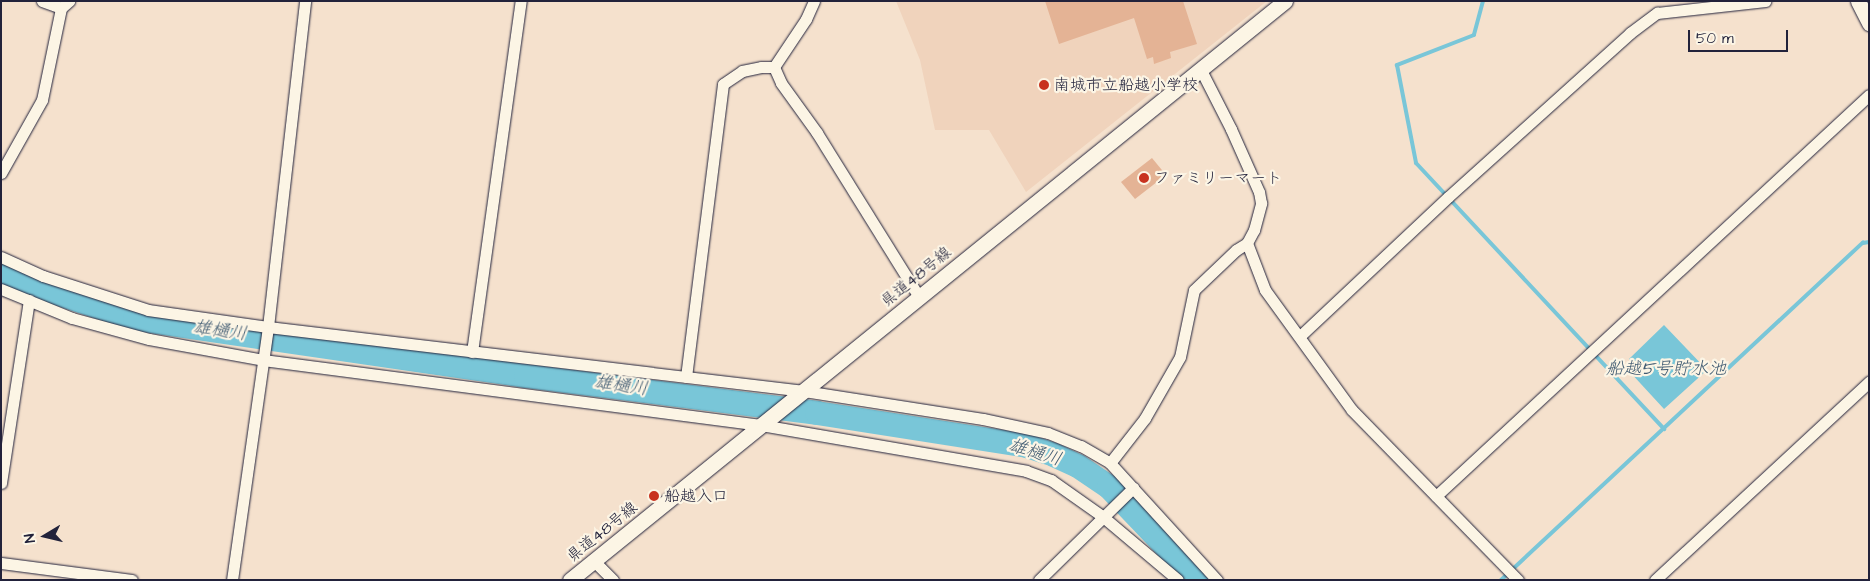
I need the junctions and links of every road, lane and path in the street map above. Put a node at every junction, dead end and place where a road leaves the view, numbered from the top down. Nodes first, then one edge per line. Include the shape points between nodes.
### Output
1 (42, 1) edge
2 (305, 1) edge
3 (521, 1) edge
4 (814, 1) edge
5 (1285, 1) edge
6 (1765, 1) edge
7 (1858, 1) edge
8 (65, 4) edge
9 (1869, 23) edge
10 (774, 67) junction
11 (1202, 70) junction
12 (1869, 94) edge
13 (1, 173) edge
14 (1247, 243) junction
15 (1, 257) edge
16 (1, 290) edge
17 (919, 297) junction
18 (28, 300) junction
19 (268, 328) junction
20 (1300, 336) junction
21 (472, 352) junction
22 (263, 360) junction
23 (686, 377) junction
24 (1869, 382) edge
25 (800, 394) junction
26 (765, 422) junction
27 (1110, 463) junction
28 (1, 483) edge
29 (1132, 488) junction
30 (1436, 496) junction
31 (1102, 516) junction
32 (594, 561) junction
33 (1, 563) edge
34 (132, 580) edge
35 (232, 580) edge
36 (570, 580) edge
37 (613, 580) edge
38 (1039, 580) edge
39 (1178, 580) edge
40 (1217, 580) edge
41 (1518, 580) edge
42 (1655, 580) edge

1 - 8 street
2 - 19 street
3 - 21 street
4 - 10 street
5 - 11 main road, 県道48号線
6 - 20 street via 1657,13 1608,52
7 - 9 main road
8 - 13 street via 42,100
10 - 17 street via 781,84 817,133
10 - 23 street via 742,71 723,84
11 - 14 street via 1259,192 1261,203
11 - 17 main road, 県道48号線
12 - 30 street
14 - 20 street via 1265,290
14 - 27 street via 1194,290 1180,357 1145,418
15 - 19 street via 43,276 148,310
16 - 18 street
17 - 25 main road, 県道48号線
18 - 22 street via 72,318 149,339
18 - 28 street
19 - 21 street
19 - 22 street
20 - 30 street via 1352,410
21 - 23 street
22 - 26 street
22 - 35 street
23 - 25 street
24 - 42 street
25 - 26 main road, 県道48号線
25 - 27 street via 983,419 1048,433 1081,446
26 - 31 street via 1026,471 1052,480
26 - 32 main road, 県道48号線
27 - 29 street
29 - 31 street
29 - 40 street
30 - 41 street
31 - 38 street
31 - 39 street
32 - 36 main road, 県道48号線
32 - 37 street
33 - 34 street

